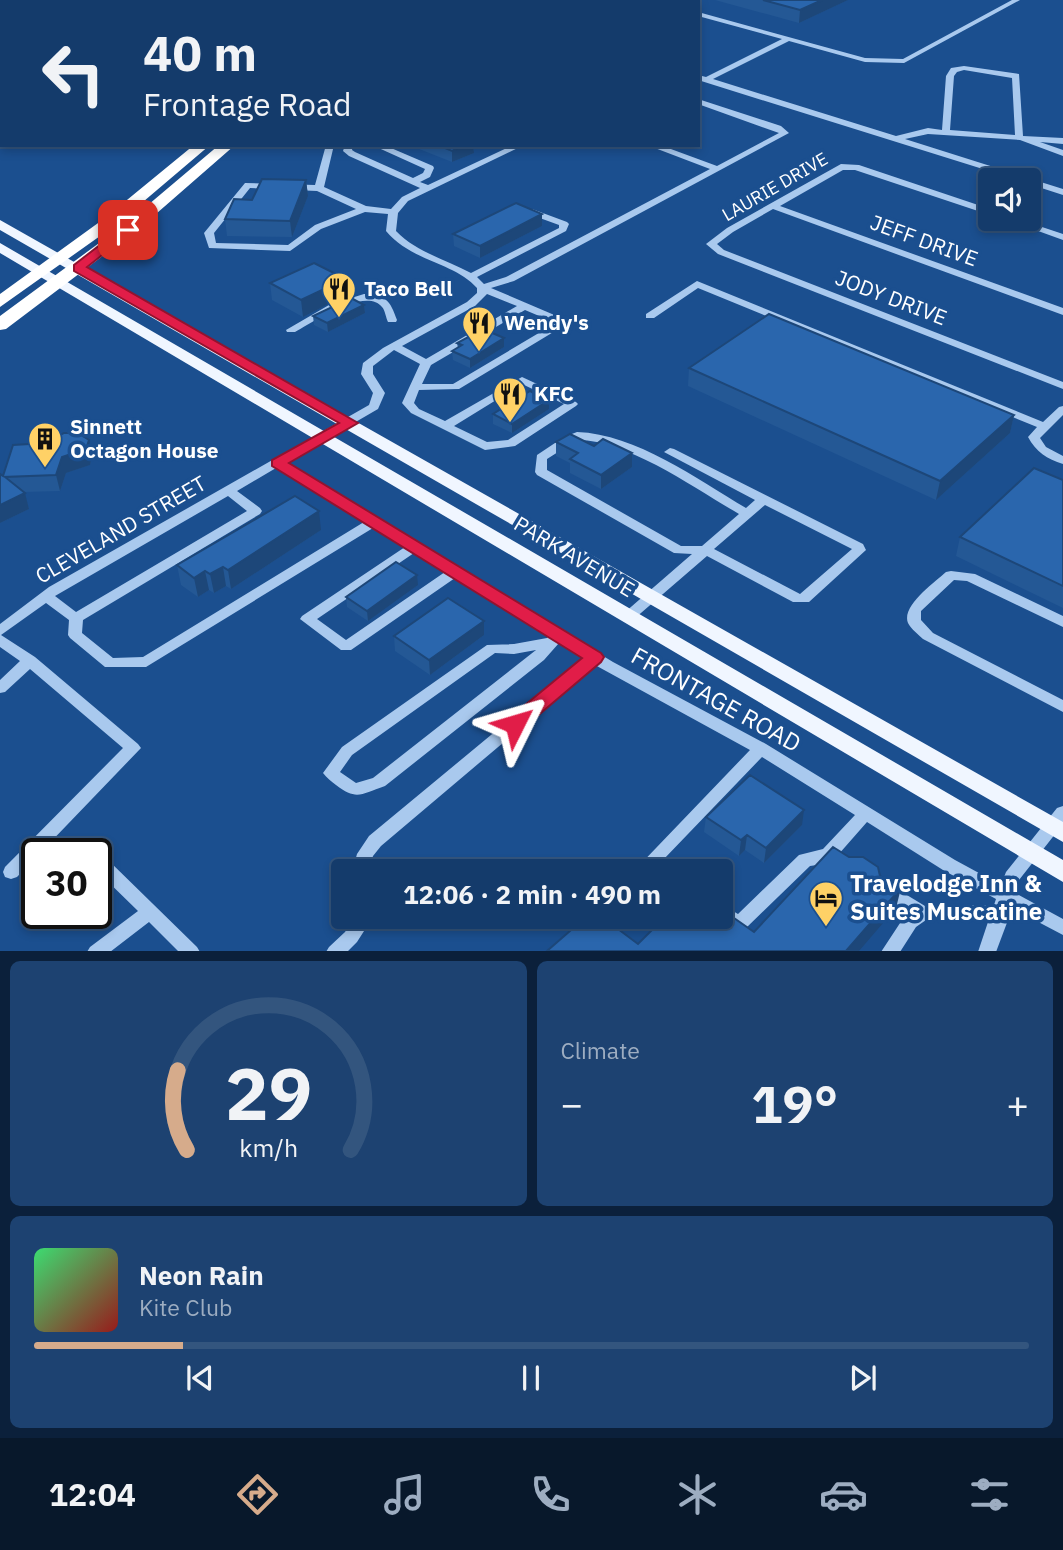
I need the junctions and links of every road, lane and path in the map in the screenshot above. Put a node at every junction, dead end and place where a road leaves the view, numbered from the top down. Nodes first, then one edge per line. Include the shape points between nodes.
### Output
1 (1017, 0) edge
2 (700, 16) edge
3 (788, 39) junction
4 (702, 79) edge
5 (700, 102) edge
6 (946, 132) junction
7 (1019, 137) junction
8 (896, 139) junction
9 (1063, 141) edge
10 (201, 147) edge
11 (225, 147) edge
12 (329, 147) edge
13 (348, 147) edge
14 (380, 147) edge
15 (516, 147) edge
16 (658, 147) edge
17 (1063, 153) edge
18 (987, 168) edge
19 (718, 169) junction
20 (412, 182) junction
21 (1041, 185) edge
22 (319, 188) junction
23 (427, 188) junction
24 (1063, 192) edge
25 (772, 206) junction
26 (978, 208) edge
27 (364, 209) junction
28 (527, 210) edge
29 (393, 212) junction
30 (0, 224) edge
31 (1041, 230) edge
32 (1063, 237) edge
33 (712, 241) joint
34 (0, 247) edge
35 (71, 263) junction
36 (43, 272) junction
37 (470, 277) junction
38 (61, 281) junction
39 (482, 288) junction
40 (0, 302) edge
41 (525, 306) junction
42 (1063, 312) edge
43 (650, 316) dead end
44 (392, 320) dead end
45 (0, 325) edge
46 (291, 330) dead end
47 (394, 346) junction
48 (426, 363) junction
49 (1063, 386) edge
50 (414, 387) junction
51 (1063, 409) edge
52 (350, 423) junction
53 (445, 426) junction
54 (1044, 426) junction
55 (324, 437) junction
56 (670, 452) dead end
57 (1063, 460) edge
58 (277, 463) junction
59 (228, 491) junction
60 (764, 499) junction
61 (748, 514) junction
62 (373, 522) junction
63 (415, 546) junction
64 (706, 550) junction
65 (456, 571) junction
66 (45, 596) junction
67 (652, 597) junction
68 (629, 616) junction
69 (76, 618) junction
70 (1063, 622) edge
71 (0, 631) edge
72 (553, 639) junction
73 (0, 640) edge
74 (594, 657) junction
75 (30, 661) junction
76 (0, 688) edge
77 (1063, 707) edge
78 (761, 748) junction
79 (866, 813) junction
80 (1059, 824) edge
81 (1030, 852) junction
82 (828, 855) junction
83 (364, 859) edge
84 (661, 859) edge
85 (846, 866) edge
86 (12, 872) dead end
87 (1063, 872) edge
88 (112, 875) edge
89 (883, 889) edge
90 (1003, 904) junction
91 (150, 911) junction
92 (923, 913) junction
93 (733, 920) edge
94 (1063, 928) edge
95 (356, 929) edge
96 (96, 951) edge
97 (191, 951) edge
98 (335, 951) edge
99 (890, 951) edge
100 (987, 951) edge

1 - 3 street via 904,61 865,61
2 - 3 street
3 - 4 street
4 - 8 street
5 - 19 street via 785,133
6 - 7 street
6 - 7 street via 950,76 964,68 1016,76
6 - 8 street via 920,131
7 - 9 street
7 - 17 street
8 - 18 street
10 - 35 highway
11 - 35 highway
12 - 22 street
13 - 20 street via 352,155
14 - 20 street via 430,169
15 - 23 street
16 - 19 street
19 - 39 street via 510,279
20 - 23 street
21 - 24 street
22 - 27 street
22 - 27 street via 248,185 209,233 212,246 290,248 318,228
23 - 29 street
25 - 26 street, LAURIE DRIVE via 835,169 856,167
25 - 33 street, LAURIE DRIVE
25 - 42 street, JEFF DRIVE
27 - 29 street
28 - 37 street via 564,224 563,229
29 - 37 street via 391,231 398,241
30 - 35 main road, PARK AVENUE
31 - 32 street
33 - 49 lane, JODY DRIVE via 712,247 721,252
34 - 36 main road, PARK AVENUE
35 - 36 highway
35 - 38 highway
35 - 52 main road, PARK AVENUE
36 - 38 main road, PARK AVENUE
36 - 40 highway
37 - 39 street
38 - 45 highway
38 - 55 main road, PARK AVENUE
39 - 41 street
39 - 47 street, CLEVELAND STREET via 471,304
41 - 48 street
41 - 50 street via 561,325 455,387
43 - 54 street via 697,284
44 - 46 street via 386,302 377,295 351,300
47 - 48 street
47 - 52 street, CLEVELAND STREET via 367,365 379,400
48 - 50 street
50 - 53 street via 408,403
51 - 54 street
52 - 55 street, CLEVELAND STREET
52 - 67 main road, PARK AVENUE
53 - 53 street via 485,446 511,443 572,404 522,380
54 - 57 street via 1035,441
55 - 58 street, CLEVELAND STREET
55 - 68 main road, PARK AVENUE
56 - 60 street
58 - 59 street, CLEVELAND STREET
58 - 62 street, FRONTAGE ROAD
59 - 66 street, CLEVELAND STREET
59 - 69 street via 256,511
60 - 61 street
60 - 64 street via 859,550 801,600
61 - 64 street
61 - 64 street via 600,436 576,436 541,458 541,472 679,550
62 - 63 street, FRONTAGE ROAD
62 - 69 street via 146,662 110,663 75,635
63 - 65 street, FRONTAGE ROAD
63 - 65 street via 307,619 346,647
64 - 67 street
65 - 72 street, FRONTAGE ROAD
66 - 69 street
66 - 71 street, CLEVELAND STREET
67 - 68 street
67 - 80 main road, PARK AVENUE
68 - 81 main road, PARK AVENUE
70 - 77 street via 970,577 951,575 914,610 914,621 928,636
72 - 72 street via 539,656 379,782 354,790 331,773 347,751 492,648 514,649
72 - 74 street, FRONTAGE ROAD
73 - 75 street
74 - 78 street, FRONTAGE ROAD
74 - 83 street via 375,841
75 - 76 lane
75 - 86 street via 133,748
78 - 79 street, FRONTAGE ROAD
78 - 84 street
79 - 82 street
79 - 90 street, FRONTAGE ROAD
80 - 81 street
81 - 87 main road, PARK AVENUE
81 - 90 street via 1012,877
82 - 85 street
82 - 93 street via 805,860 739,925
88 - 91 street
89 - 92 street
90 - 92 lane
90 - 94 street, FRONTAGE ROAD
90 - 100 street
91 - 96 lane
91 - 97 street
92 - 99 street via 910,922
95 - 98 street

